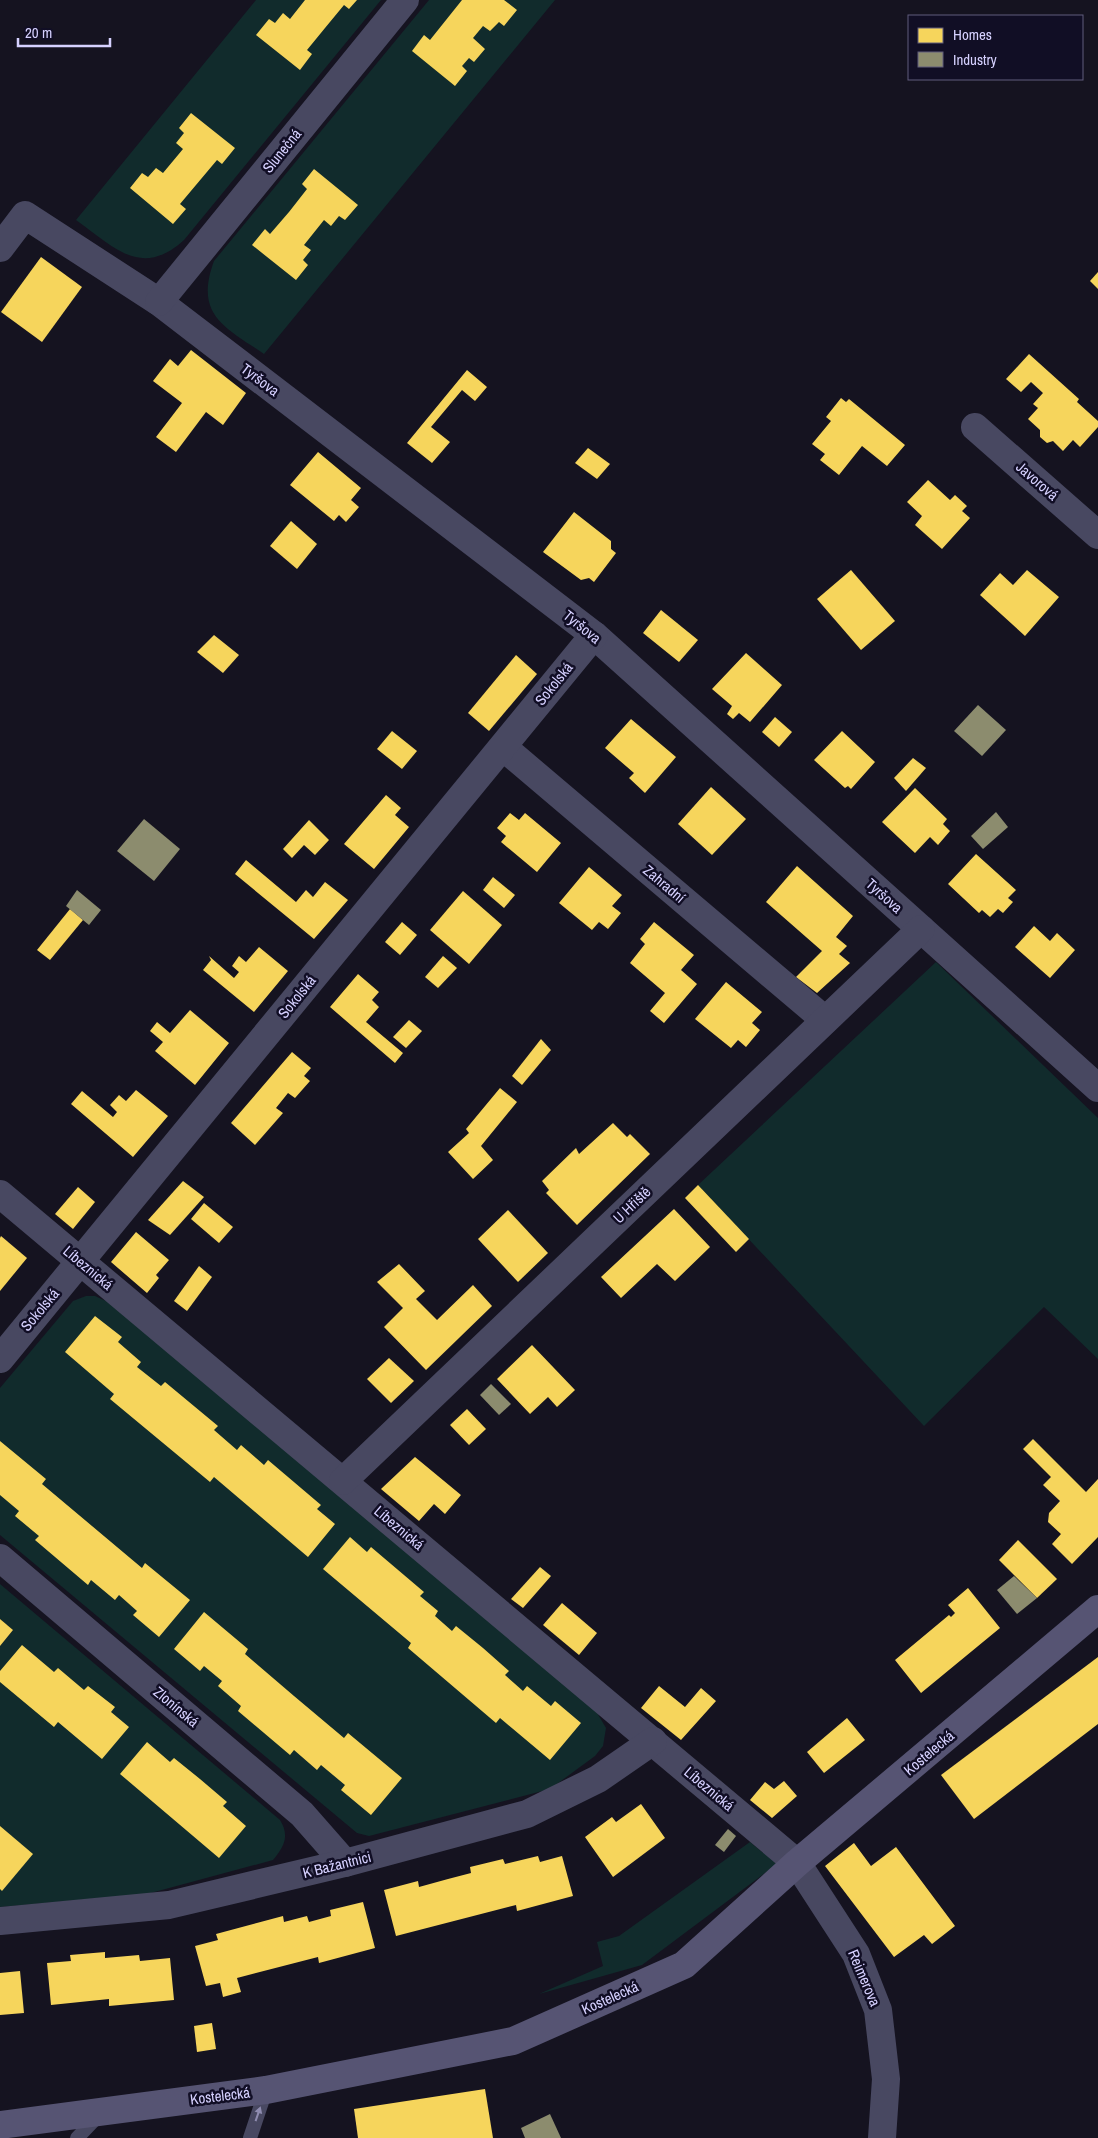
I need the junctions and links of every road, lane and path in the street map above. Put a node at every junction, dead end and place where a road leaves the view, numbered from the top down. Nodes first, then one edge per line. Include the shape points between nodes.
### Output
1 (405, 0) edge
2 (0, 248) edge
3 (159, 302) junction
4 (976, 427) dead end
5 (1098, 535) edge
6 (594, 636) junction
7 (503, 747) junction
8 (920, 929) junction
9 (825, 1020) junction
10 (1098, 1088) edge
11 (0, 1194) edge
12 (81, 1262) junction
13 (0, 1359) edge
14 (343, 1481) junction
15 (0, 1558) edge
16 (1098, 1609) edge
17 (653, 1742) junction
18 (345, 1863) junction
19 (797, 1863) junction
20 (0, 1921) edge
21 (266, 2090) junction
22 (103, 2111) junction
23 (0, 2125) edge
24 (77, 2138) edge
25 (250, 2138) edge
26 (882, 2138) edge

1 - 3 street, Slunečná
2 - 3 street, Tyršova via 25,215
3 - 6 street, Tyršova
4 - 5 street, Javorová
6 - 7 street, Sokolská
6 - 8 street, Tyršova
7 - 9 street, Zahradní
7 - 12 street, Sokolská
8 - 9 street, U Hřiště
8 - 10 street, Tyršova
9 - 14 street, U Hřiště
11 - 12 street, Líbeznická
12 - 13 street, Sokolská
12 - 14 street, Líbeznická
14 - 17 street, Líbeznická
15 - 18 street, Zlonínská via 302,1814
16 - 19 main road, Kostelecká
17 - 18 street, K Bažantnici via 598,1779 526,1814
17 - 19 street, Líbeznická
18 - 20 street, K Bažantnici via 169,1905
19 - 21 main road, Kostelecká via 684,1965 513,2042
19 - 26 street, Reimerova via 856,1954 878,2010 886,2079
21 - 22 main road, Kostelecká
25 -> 21 lane
22 - 23 main road, Kostelecká
22 - 24 lane

